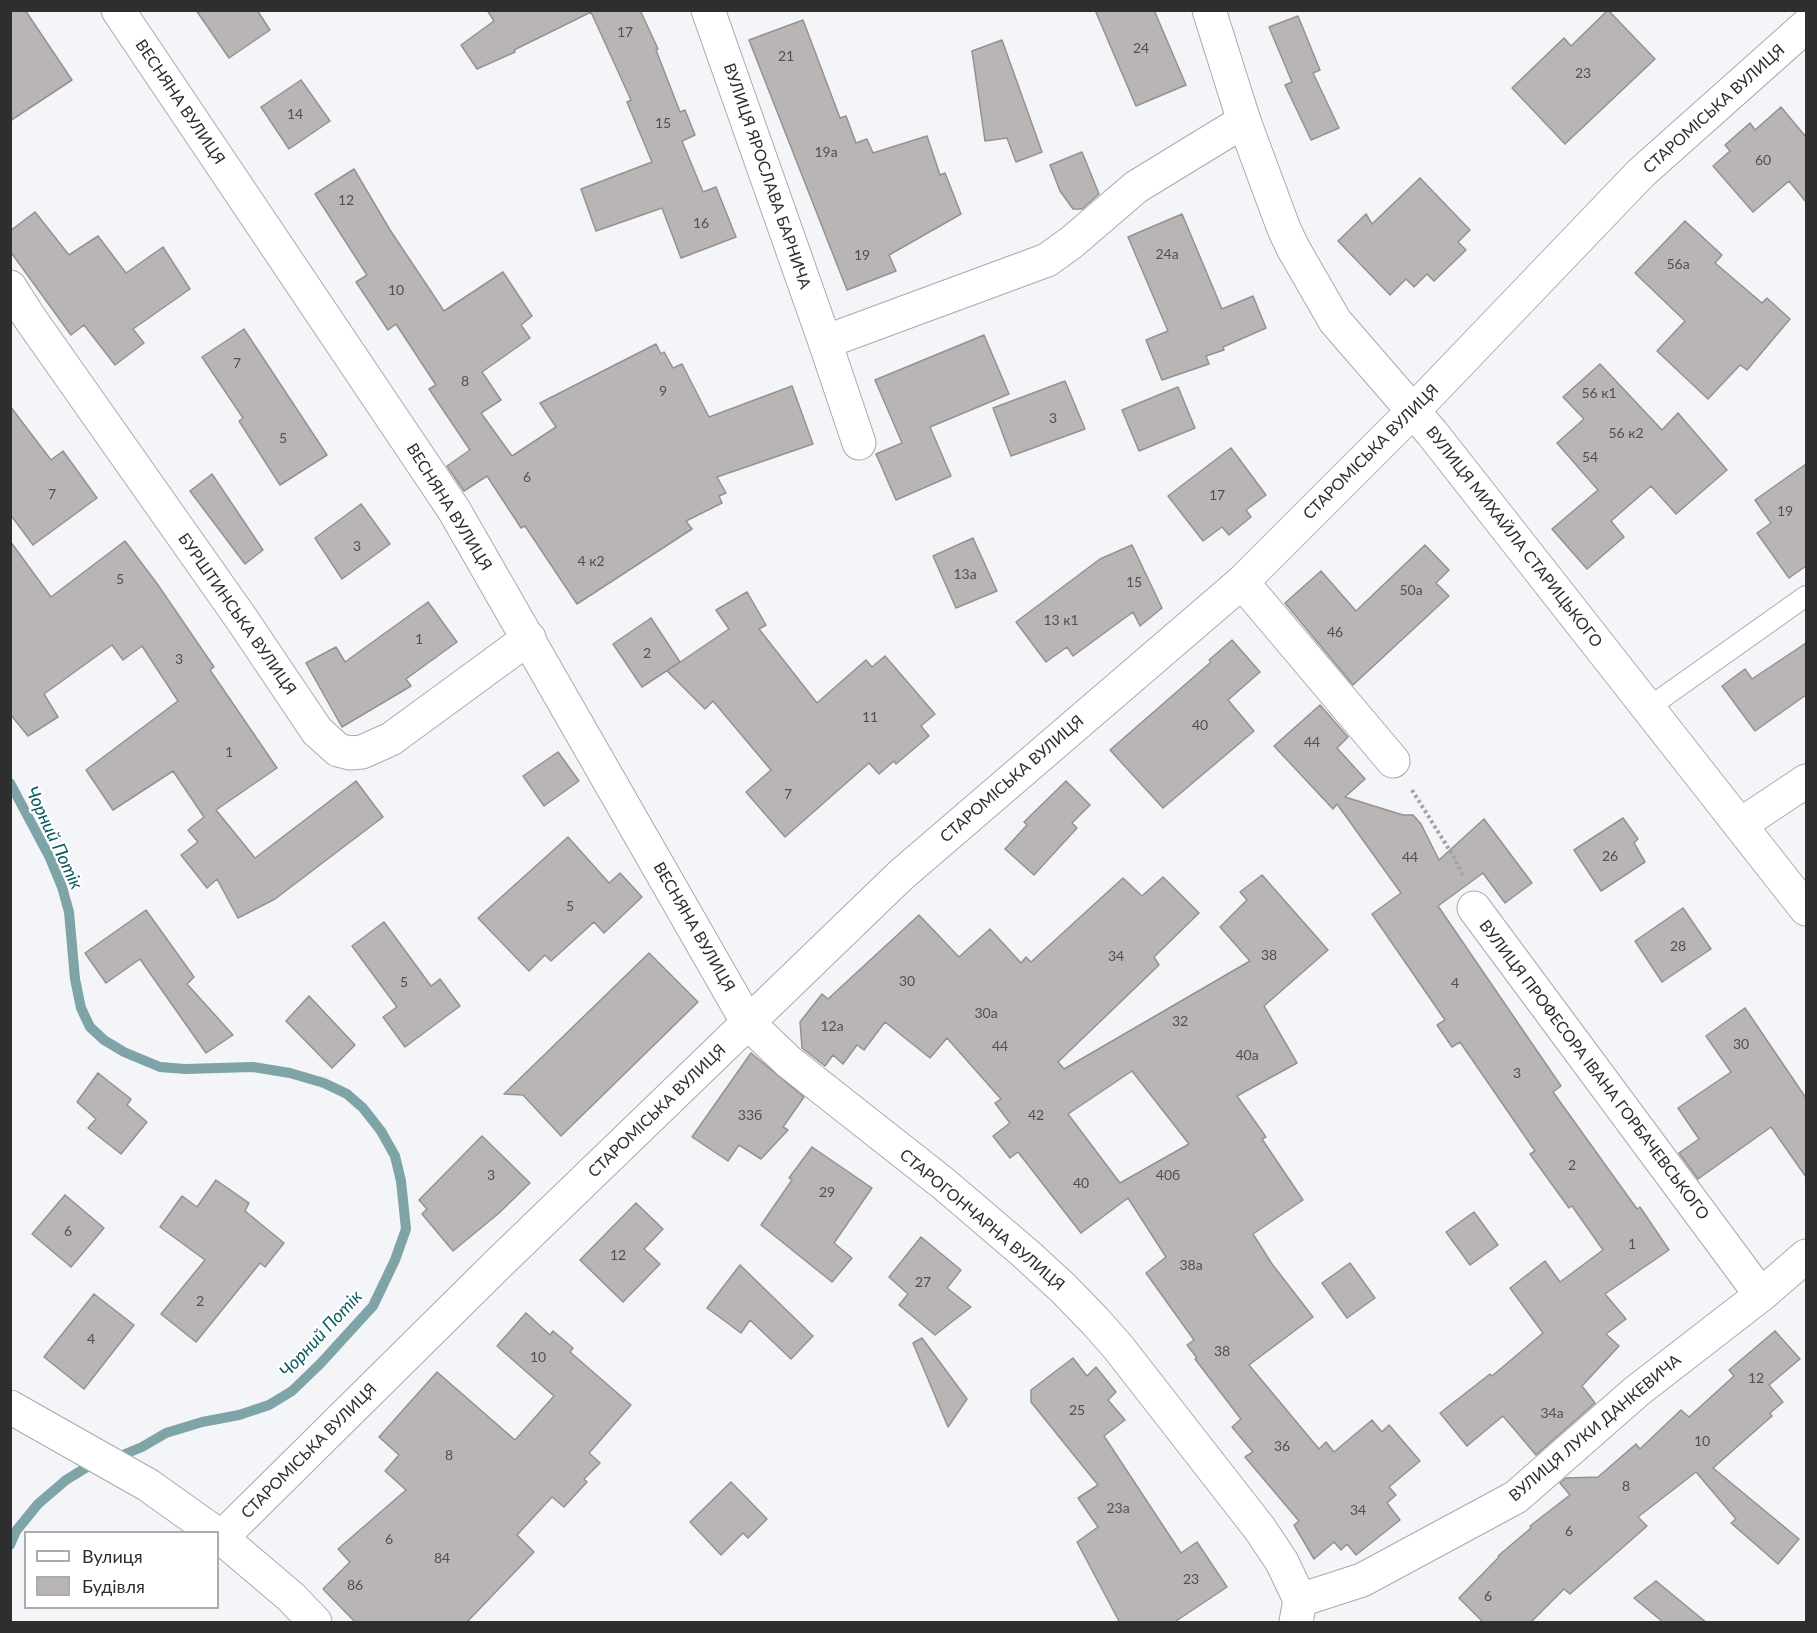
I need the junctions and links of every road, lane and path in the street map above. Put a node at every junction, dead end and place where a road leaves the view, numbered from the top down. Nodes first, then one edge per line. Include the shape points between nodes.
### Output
1 (118, 10) edge
2 (708, 10) edge
3 (1209, 10) edge
4 (1806, 26) edge
5 (1244, 120) junction
6 (10, 287) edge
7 (825, 342) junction
8 (1413, 411) junction
9 (859, 443) dead end
10 (1242, 582) junction
11 (1806, 596) edge
12 (529, 638) junction
13 (1648, 708) junction
14 (1393, 761) joint
15 (1806, 781) edge
16 (1740, 825) junction
17 (1474, 908) joint
18 (1806, 909) edge
19 (748, 1023) junction
20 (1806, 1256) edge
21 (1761, 1295) junction
22 (14, 1417) edge
23 (212, 1531) edge
24 (219, 1534) edge
25 (219, 1536) edge
26 (1298, 1611) edge
27 (315, 1623) edge

1 - 12 street, ВЕСНЯНА ВУЛИЦЯ via 454,510
2 - 7 street, ВУЛИЦЯ ЯРОСЛАВА БАРНИЧА
3 - 5 street, ВУЛИЦЯ МИХАЙЛА СТАРИЦЬКОГО
4 - 8 street, СТАРОМІСЬКА ВУЛИЦЯ via 1641,173
5 - 7 street via 1136,187 1055,255
5 - 8 street, ВУЛИЦЯ МИХАЙЛА СТАРИЦЬКОГО via 1284,229 1318,294 1335,321
6 - 12 street, БУРШТИНСЬКА ВУЛИЦЯ via 317,731 338,750 362,753 391,739
7 - 9 street, ВУЛИЦЯ ЯРОСЛАВА БАРНИЧА
8 - 10 street, СТАРОМІСЬКА ВУЛИЦЯ
8 - 13 street, ВУЛИЦЯ МИХАЙЛА СТАРИЦЬКОГО
10 - 14 street
10 - 19 street, СТАРОМІСЬКА ВУЛИЦЯ via 900,875
11 - 13 lane
12 - 19 street, ВЕСНЯНА ВУЛИЦЯ
13 - 16 street, ВУЛИЦЯ МИХАЙЛА СТАРИЦЬКОГО
14 - 17 path, ВУЛИЦЯ ПРОФЕСОРА ІВАНА ГОРБАЧЕВСЬКОГО via 1455,859
15 - 16 street
16 - 18 street, ВУЛИЦЯ МИХАЙЛА СТАРИЦЬКОГО
17 - 21 street, ВУЛИЦЯ ПРОФЕСОРА ІВАНА ГОРБАЧЕВСЬКОГО
19 - 24 street, СТАРОМІСЬКА ВУЛИЦЯ
19 - 26 street, СТАРОГОНЧАРНА ВУЛИЦЯ via 789,1062 944,1184 1063,1288 1118,1347 1260,1529 1282,1562
20 - 21 street, ВУЛИЦЯ ЛУКИ ДАНКЕВИЧА
21 - 26 street, ВУЛИЦЯ ЛУКИ ДАНКЕВИЧА via 1637,1391 1516,1497
22 - 23 street via 75,1442 147,1485
25 - 27 street via 291,1597

